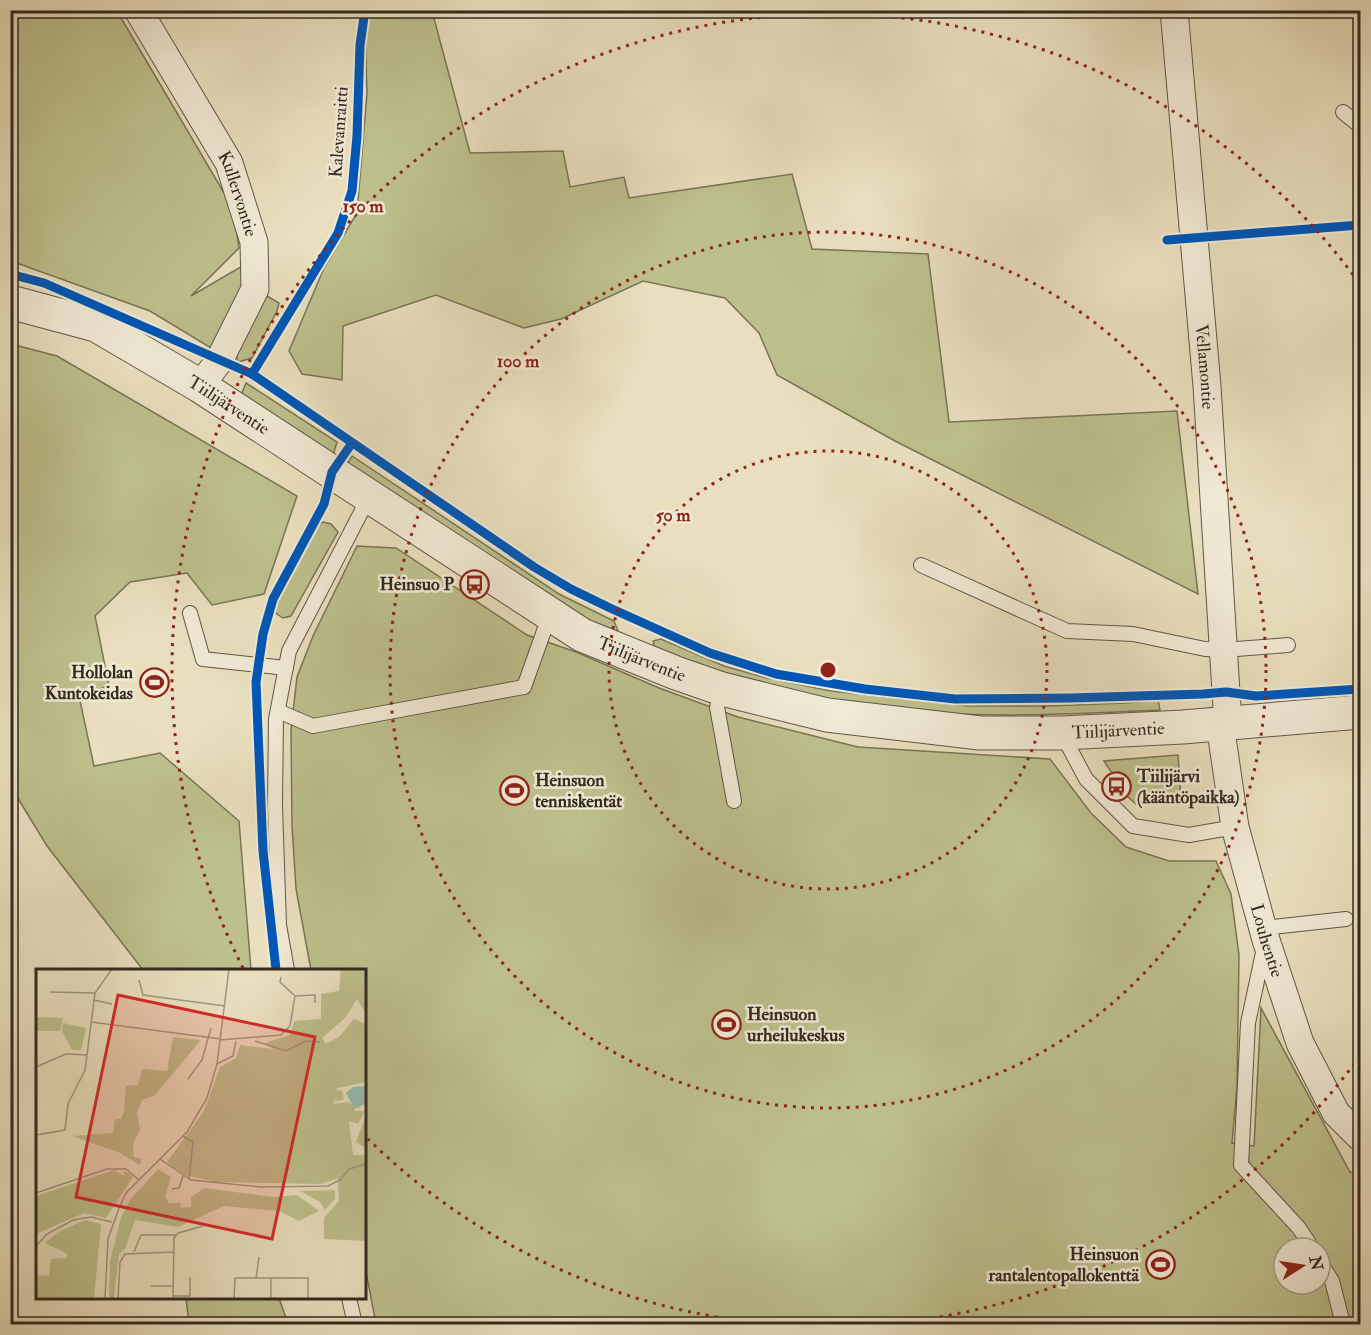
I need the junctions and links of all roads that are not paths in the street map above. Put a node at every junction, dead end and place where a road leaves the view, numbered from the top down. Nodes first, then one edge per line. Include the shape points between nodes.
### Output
1 (138, 10) edge
2 (1174, 10) edge
3 (1343, 112) dead end
4 (1360, 126) edge
5 (10, 302) edge
6 (200, 386) junction
7 (369, 497) junction
8 (921, 565) dead end
9 (190, 613) dead end
10 (550, 614) junction
11 (1288, 645) dead end
12 (1224, 650) junction
13 (286, 668) junction
14 (722, 689) junction
15 (278, 711) junction
16 (1360, 712) edge
17 (1224, 724) junction
18 (1062, 733) junction
19 (734, 801) dead end
20 (1235, 826) junction
21 (1346, 919) dead end
22 (1264, 934) junction
23 (287, 969) edge
24 (1360, 1137) edge
25 (1304, 1236) edge
26 (1332, 1281) edge
27 (349, 1299) edge
28 (355, 1324) edge
29 (1342, 1324) edge

1 - 6 street, Kullervontie via 229,163 254,242 255,289 219,361
2 - 12 street, Vellamontie via 1207,386
3 - 4 lane
5 - 6 street, Tiilijärventie via 96,325
6 - 7 street, Tiilijärventie
7 - 10 street, Tiilijärventie
7 - 13 lane via 290,651
8 - 12 lane via 1067,632 1133,634
9 - 13 lane via 203,659
10 - 14 street, Tiilijärventie via 582,635
10 - 15 lane via 524,687 313,726
11 - 12 lane
12 - 17 street, Vellamontie
13 - 15 lane
14 - 18 street, Tiilijärventie via 827,715 980,733
14 - 19 lane via 717,706
15 - 23 lane via 278,901
16 - 17 street, Tiilijärventie
17 - 18 street, Tiilijärventie
17 - 20 street, Louhentie
18 - 20 lane via 1086,779 1133,826 1189,835
20 - 22 street, Louhentie
21 - 22 lane
22 - 24 street, Louhentie via 1300,1043 1336,1113
22 - 25 lane via 1248,1023 1241,1165
26 - 29 lane
27 - 28 lane

